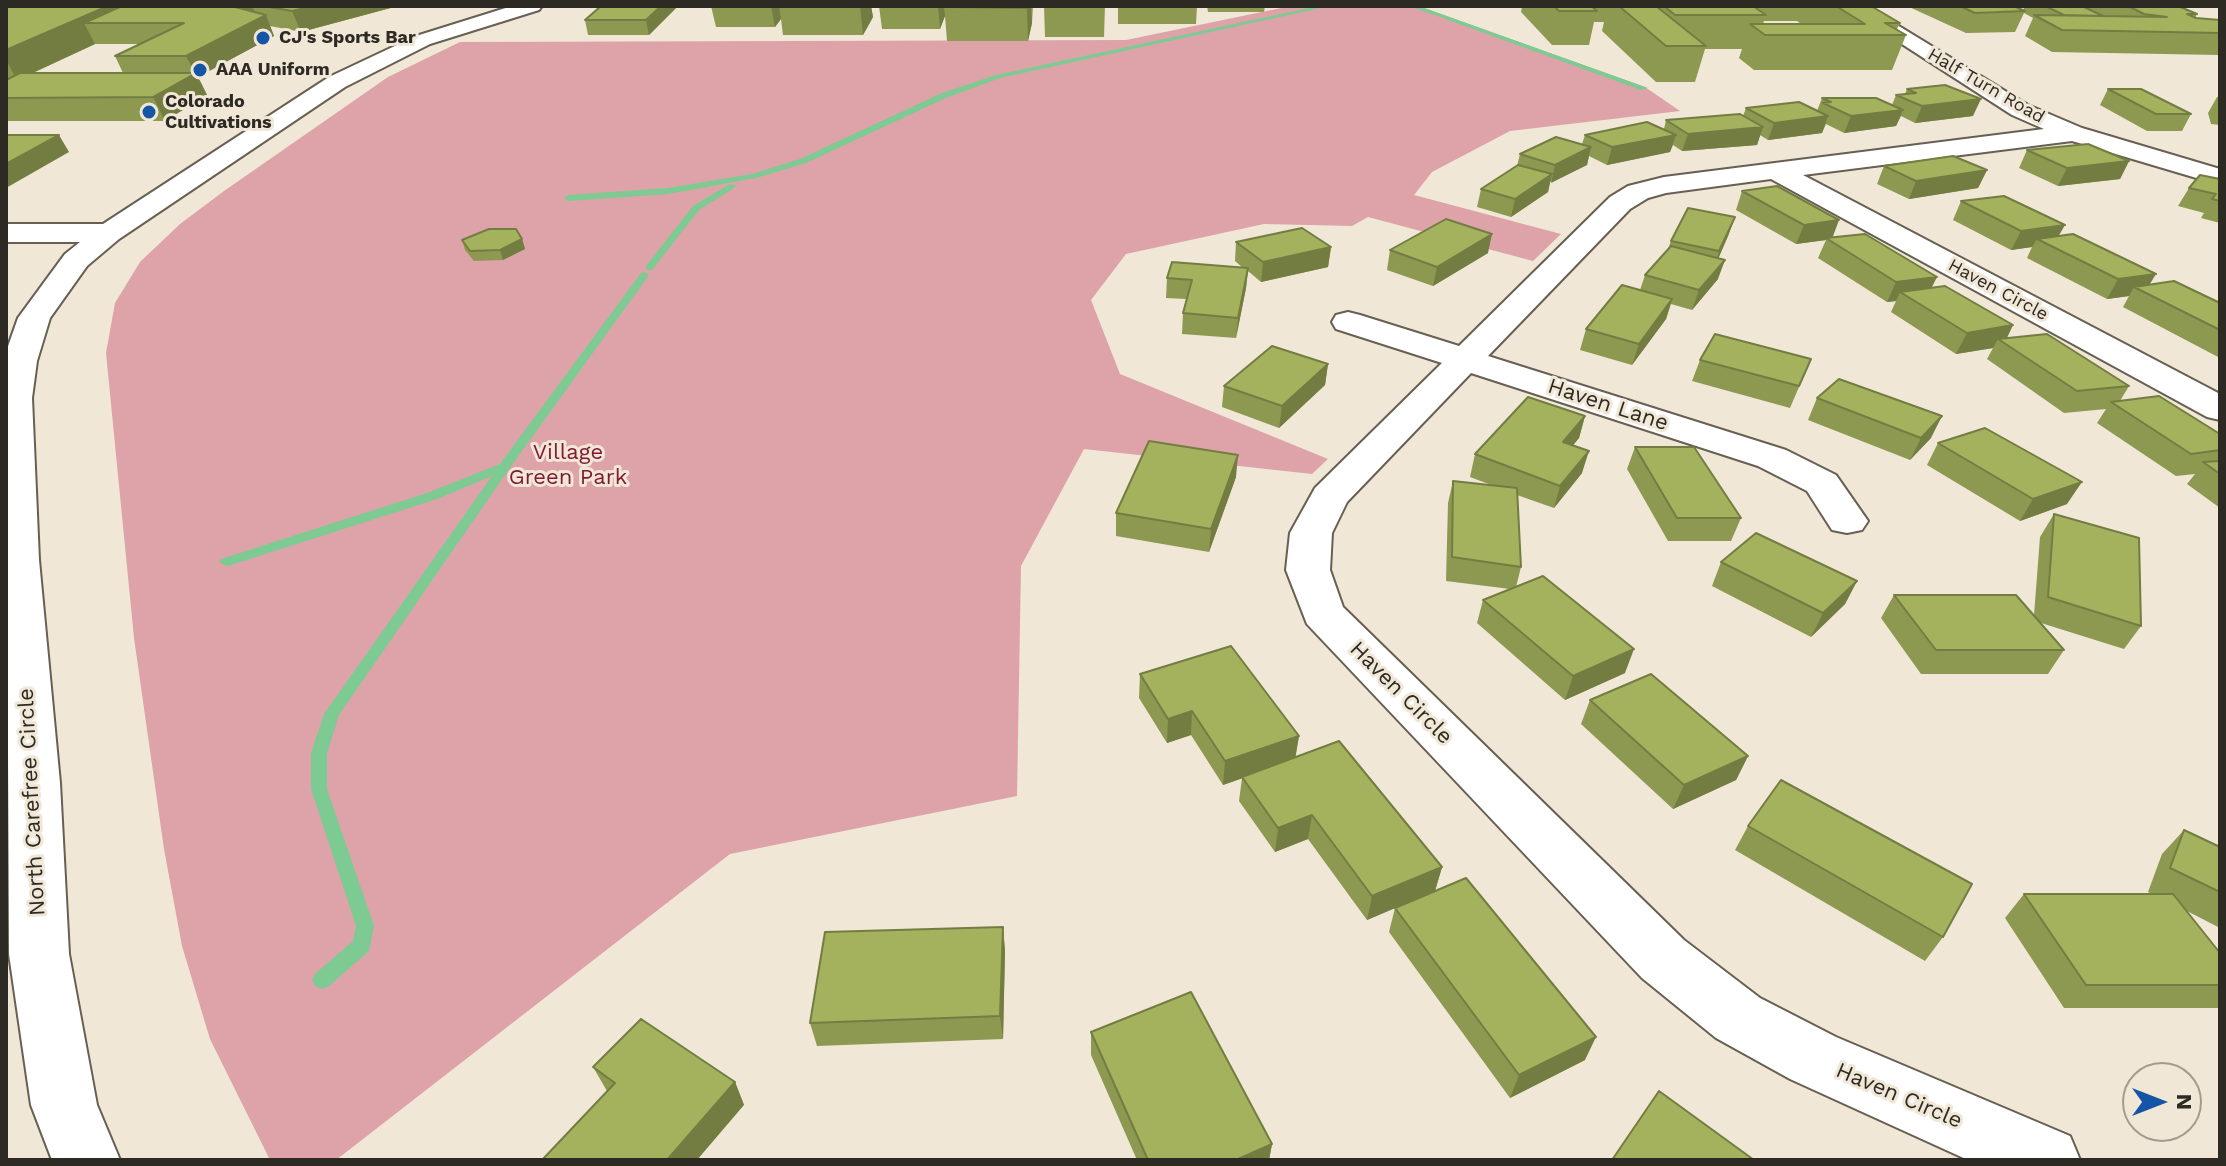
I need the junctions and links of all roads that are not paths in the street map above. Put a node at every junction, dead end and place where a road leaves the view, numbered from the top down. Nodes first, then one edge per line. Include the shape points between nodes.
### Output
1 (532, 6) edge
2 (1853, 6) edge
3 (2073, 133) junction
4 (1775, 171) junction
5 (2220, 177) edge
6 (6, 233) edge
7 (109, 233) junction
8 (1348, 322) dead end
9 (1467, 360) junction
10 (2220, 409) edge
11 (1847, 521) dead end
12 (86, 1160) edge
13 (2046, 1160) edge

1 - 7 street, North Carefree Circle via 423,40 357,70
2 - 3 street, Half Turn Road via 2020,110
3 - 4 street, Haven Circle
3 - 5 street, Half Turn Road
4 - 9 street, Haven Circle via 1664,185 1620,203
4 - 10 street, Haven Circle
6 - 7 street
7 - 12 street, North Carefree Circle via 76,260 34,318 14,398 17,560 34,783 39,954 64,1105
8 - 9 street, Haven Lane
9 - 11 street, Haven Lane via 1772,458 1822,483
9 - 13 street, Haven Circle via 1329,497 1311,533 1308,570 1323,613 1663,959 1738,1018 1813,1058

